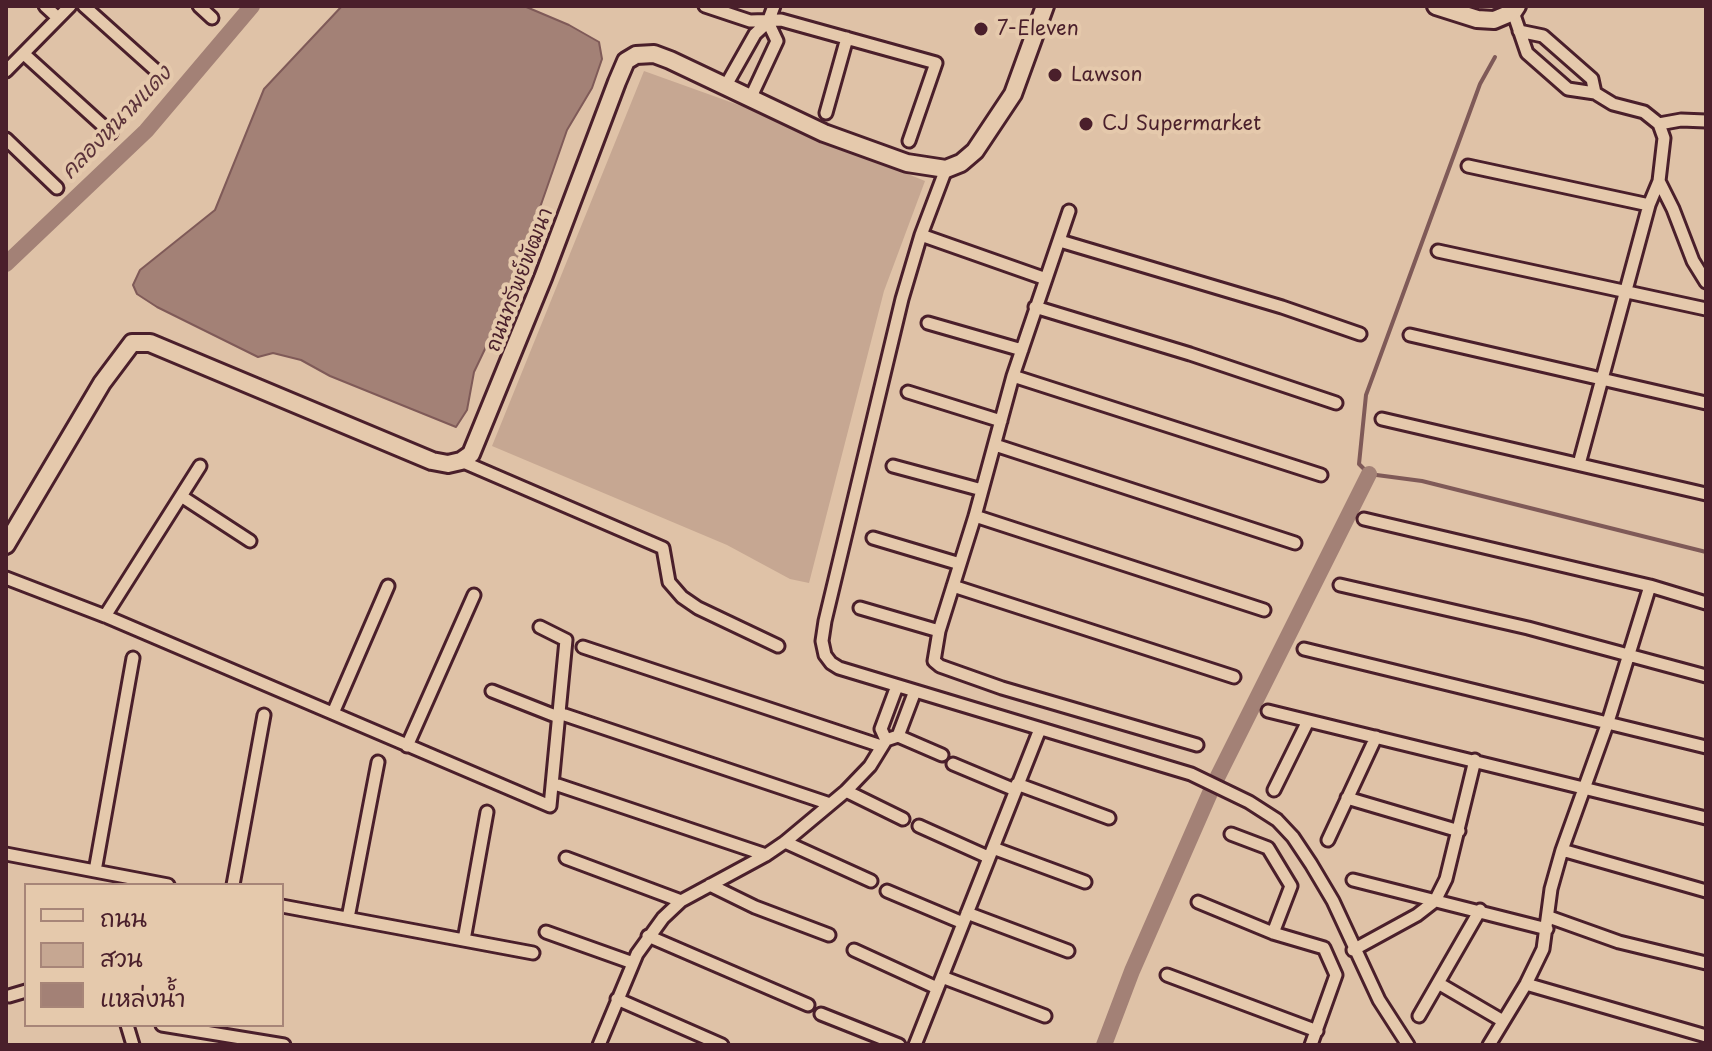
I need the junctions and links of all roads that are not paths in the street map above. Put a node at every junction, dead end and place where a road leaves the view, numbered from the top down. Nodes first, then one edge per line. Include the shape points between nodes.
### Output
1 (45, 6) edge
2 (70, 6) edge
3 (84, 6) edge
4 (199, 6) edge
5 (705, 6) edge
6 (774, 6) edge
7 (1045, 6) edge
8 (1436, 6) edge
9 (1515, 9) edge
10 (58, 18) junction
11 (212, 18) dead end
12 (768, 22) junction
13 (1519, 31) junction
14 (847, 38) junction
15 (24, 54) junction
16 (6, 71) edge
17 (161, 75) dead end
18 (725, 87) junction
19 (1595, 93) junction
20 (750, 99) junction
21 (826, 113) dead end
22 (1706, 121) edge
23 (1659, 124) junction
24 (111, 133) dead end
25 (6, 139) edge
26 (909, 141) dead end
27 (1468, 166) dead end
28 (946, 169) junction
29 (1659, 181) junction
30 (57, 188) dead end
31 (1649, 205) junction
32 (1069, 211) dead end
33 (921, 235) junction
34 (1060, 241) junction
35 (1438, 251) dead end
36 (1046, 279) junction
37 (1706, 282) edge
38 (1626, 292) junction
39 (1035, 307) junction
40 (1706, 309) edge
41 (928, 323) dead end
42 (1360, 334) dead end
43 (1410, 335) dead end
44 (1022, 350) junction
45 (1013, 376) junction
46 (1602, 379) junction
47 (908, 392) dead end
48 (1336, 403) dead end
49 (1706, 403) edge
50 (1382, 419) dead end
51 (1001, 421) junction
52 (995, 445) junction
53 (461, 461) junction
54 (1579, 464) junction
55 (200, 466) dead end
56 (893, 466) dead end
57 (1321, 475) dead end
58 (982, 490) junction
59 (1706, 494) edge
60 (181, 496) junction
61 (975, 516) junction
62 (1364, 519) dead end
63 (873, 538) dead end
64 (250, 541) dead end
65 (1295, 543) dead end
66 (6, 545) edge
67 (960, 564) junction
68 (6, 578) edge
69 (1340, 585) dead end
70 (388, 586) dead end
71 (953, 586) junction
72 (1650, 586) junction
73 (474, 595) dead end
74 (1706, 603) edge
75 (860, 608) dead end
76 (1264, 610) dead end
77 (105, 616) junction
78 (540, 627) dead end
79 (939, 631) junction
80 (778, 646) dead end
81 (583, 647) dead end
82 (1304, 649) dead end
83 (1629, 655) junction
84 (133, 658) dead end
85 (1706, 676) edge
86 (1234, 677) dead end
87 (897, 686) junction
88 (492, 691) dead end
89 (915, 691) junction
90 (1268, 711) dead end
91 (333, 713) junction
92 (264, 715) dead end
93 (562, 716) junction
94 (1308, 721) junction
95 (1608, 722) junction
96 (1040, 729) junction
97 (898, 736) junction
98 (1376, 737) junction
99 (884, 743) junction
100 (1197, 745) dead end
101 (407, 746) junction
102 (1706, 747) edge
103 (942, 755) dead end
104 (1475, 760) junction
105 (378, 762) dead end
106 (953, 764) dead end
107 (558, 785) dead end
108 (1016, 787) junction
109 (1586, 787) junction
110 (1274, 790) dead end
111 (846, 791) junction
112 (1347, 798) junction
113 (830, 804) junction
114 (487, 812) dead end
115 (1109, 818) dead end
116 (1706, 818) edge
117 (903, 819) dead end
118 (919, 826) dead end
119 (1459, 831) junction
120 (1231, 834) dead end
121 (1328, 840) dead end
122 (785, 842) junction
123 (1562, 850) junction
124 (990, 852) junction
125 (6, 854) edge
126 (766, 855) junction
127 (566, 858) dead end
128 (95, 871) junction
129 (1353, 880) dead end
130 (871, 881) dead end
131 (1085, 882) dead end
132 (158, 883) edge
133 (233, 883) edge
134 (710, 885) junction
135 (887, 891) dead end
136 (1706, 891) edge
137 (681, 901) junction
138 (1435, 901) junction
139 (1198, 902) dead end
140 (284, 906) edge
141 (1480, 910) junction
142 (348, 918) junction
143 (965, 918) junction
144 (1548, 923) junction
145 (546, 932) dead end
146 (1273, 933) junction
147 (829, 935) dead end
148 (648, 936) junction
149 (464, 940) junction
150 (854, 950) dead end
151 (1353, 950) junction
152 (1068, 951) dead end
153 (533, 953) dead end
154 (633, 963) junction
155 (1706, 963) edge
156 (1167, 975) dead end
157 (939, 982) junction
158 (1438, 983) junction
159 (1526, 984) junction
160 (24, 992) edge
161 (9, 996) dead end
162 (617, 999) junction
163 (808, 1005) dead end
164 (821, 1014) dead end
165 (1045, 1016) dead end
166 (1419, 1016) dead end
167 (1503, 1021) junction
168 (174, 1027) edge
169 (1317, 1031) junction
170 (1706, 1036) edge
171 (919, 1044) edge
172 (1406, 1044) edge
173 (284, 1045) edge
174 (599, 1045) edge
175 (722, 1045) edge
176 (899, 1045) edge
177 (1311, 1045) edge
178 (1489, 1045) edge

1 - 10 street
2 - 10 street
3 - 17 street
4 - 11 street
5 - 12 street
6 - 12 street
7 - 28 street via 1013,94 975,151
8 - 9 street via 1494,20
9 - 13 street
10 - 15 street
12 - 14 street via 781,20
12 - 18 street via 755,34
12 - 20 street via 777,41
13 - 19 street via 1543,36 1592,79
13 - 19 street via 1527,53 1568,89
14 - 21 street
14 - 26 street via 936,63
15 - 16 street
15 - 24 street
18 - 20 street, ถนนทรัพย์พัฒนา
18 - 53 street, ถนนทรัพย์พัฒนา via 654,54 626,61 478,440
19 - 23 street via 1644,112
20 - 28 street, ถนนทรัพย์พัฒนา via 893,158
22 - 23 street
23 - 29 street via 1664,138
25 - 30 street
27 - 31 street
28 - 33 street
29 - 31 street
29 - 37 street
31 - 38 street
32 - 34 street
33 - 36 street
33 - 87 street via 822,641 831,663
34 - 36 street
34 - 42 street
35 - 38 street
36 - 39 street
38 - 40 street
38 - 46 street
39 - 44 street
39 - 48 street
41 - 44 street
43 - 46 street
44 - 45 street
45 - 51 street
45 - 57 street
46 - 49 street
46 - 54 street
47 - 51 street
50 - 54 street
51 - 52 street
52 - 58 street
52 - 65 street
53 - 66 street via 432,461 150,343 132,343 102,383
53 - 80 street via 663,548 669,582 682,597
54 - 59 street
55 - 60 street
56 - 58 street
58 - 61 street
60 - 64 street
60 - 77 street
61 - 67 street
61 - 76 street
62 - 72 street
63 - 67 street
67 - 71 street
68 - 77 street
69 - 83 street
70 - 91 street
71 - 79 street
71 - 86 street
72 - 74 street
72 - 83 street
73 - 101 street
75 - 79 street
77 - 91 street
78 - 93 street via 566,640
79 - 100 street via 934,661 940,666
81 - 99 street
82 - 95 street
83 - 85 street
83 - 95 street
84 - 128 street
87 - 89 street
87 - 99 street via 881,729
88 - 93 street
89 - 96 street
89 - 97 street
90 - 94 street
91 - 101 street
92 - 133 street
93 - 101 street via 550,806
93 - 113 street
94 - 98 street
94 - 110 street
95 - 102 street
95 - 109 street
96 - 108 street
96 - 151 street via 1191,774 1277,820 1333,901
97 - 99 street
97 - 103 street
98 - 104 street
98 - 112 street
99 - 111 street
104 - 109 street
104 - 119 street
105 - 142 street
106 - 108 street
107 - 126 street
108 - 115 street
108 - 124 street
109 - 116 street
109 - 123 street
111 - 113 street
111 - 117 street
112 - 119 street
112 - 121 street
113 - 122 street
114 - 149 street
118 - 124 street
119 - 138 street
120 - 146 street via 1268,848 1291,886
122 - 126 street
122 - 130 street
123 - 136 street
123 - 144 street
124 - 131 street
124 - 143 street
125 - 128 street
126 - 134 street
127 - 137 street
128 - 132 street
129 - 138 street
134 - 137 street
134 - 147 street
135 - 143 street
137 - 148 street
138 - 141 street
138 - 151 street
139 - 146 street
140 - 142 street
141 - 144 street
141 - 158 street
142 - 149 street
143 - 152 street
143 - 157 street
144 - 155 street
144 - 159 street via 1543,949
145 - 154 street
146 - 169 street via 1324,948 1336,975
148 - 154 street
148 - 163 street
149 - 153 street
150 - 157 street
151 - 172 street
154 - 162 street
156 - 169 street
157 - 165 street
157 - 171 street
158 - 166 street
158 - 167 street
159 - 167 street
159 - 170 street
160 - 161 street
162 - 174 street
162 - 175 street
164 - 176 street
167 - 178 street
168 - 173 street
169 - 177 street

